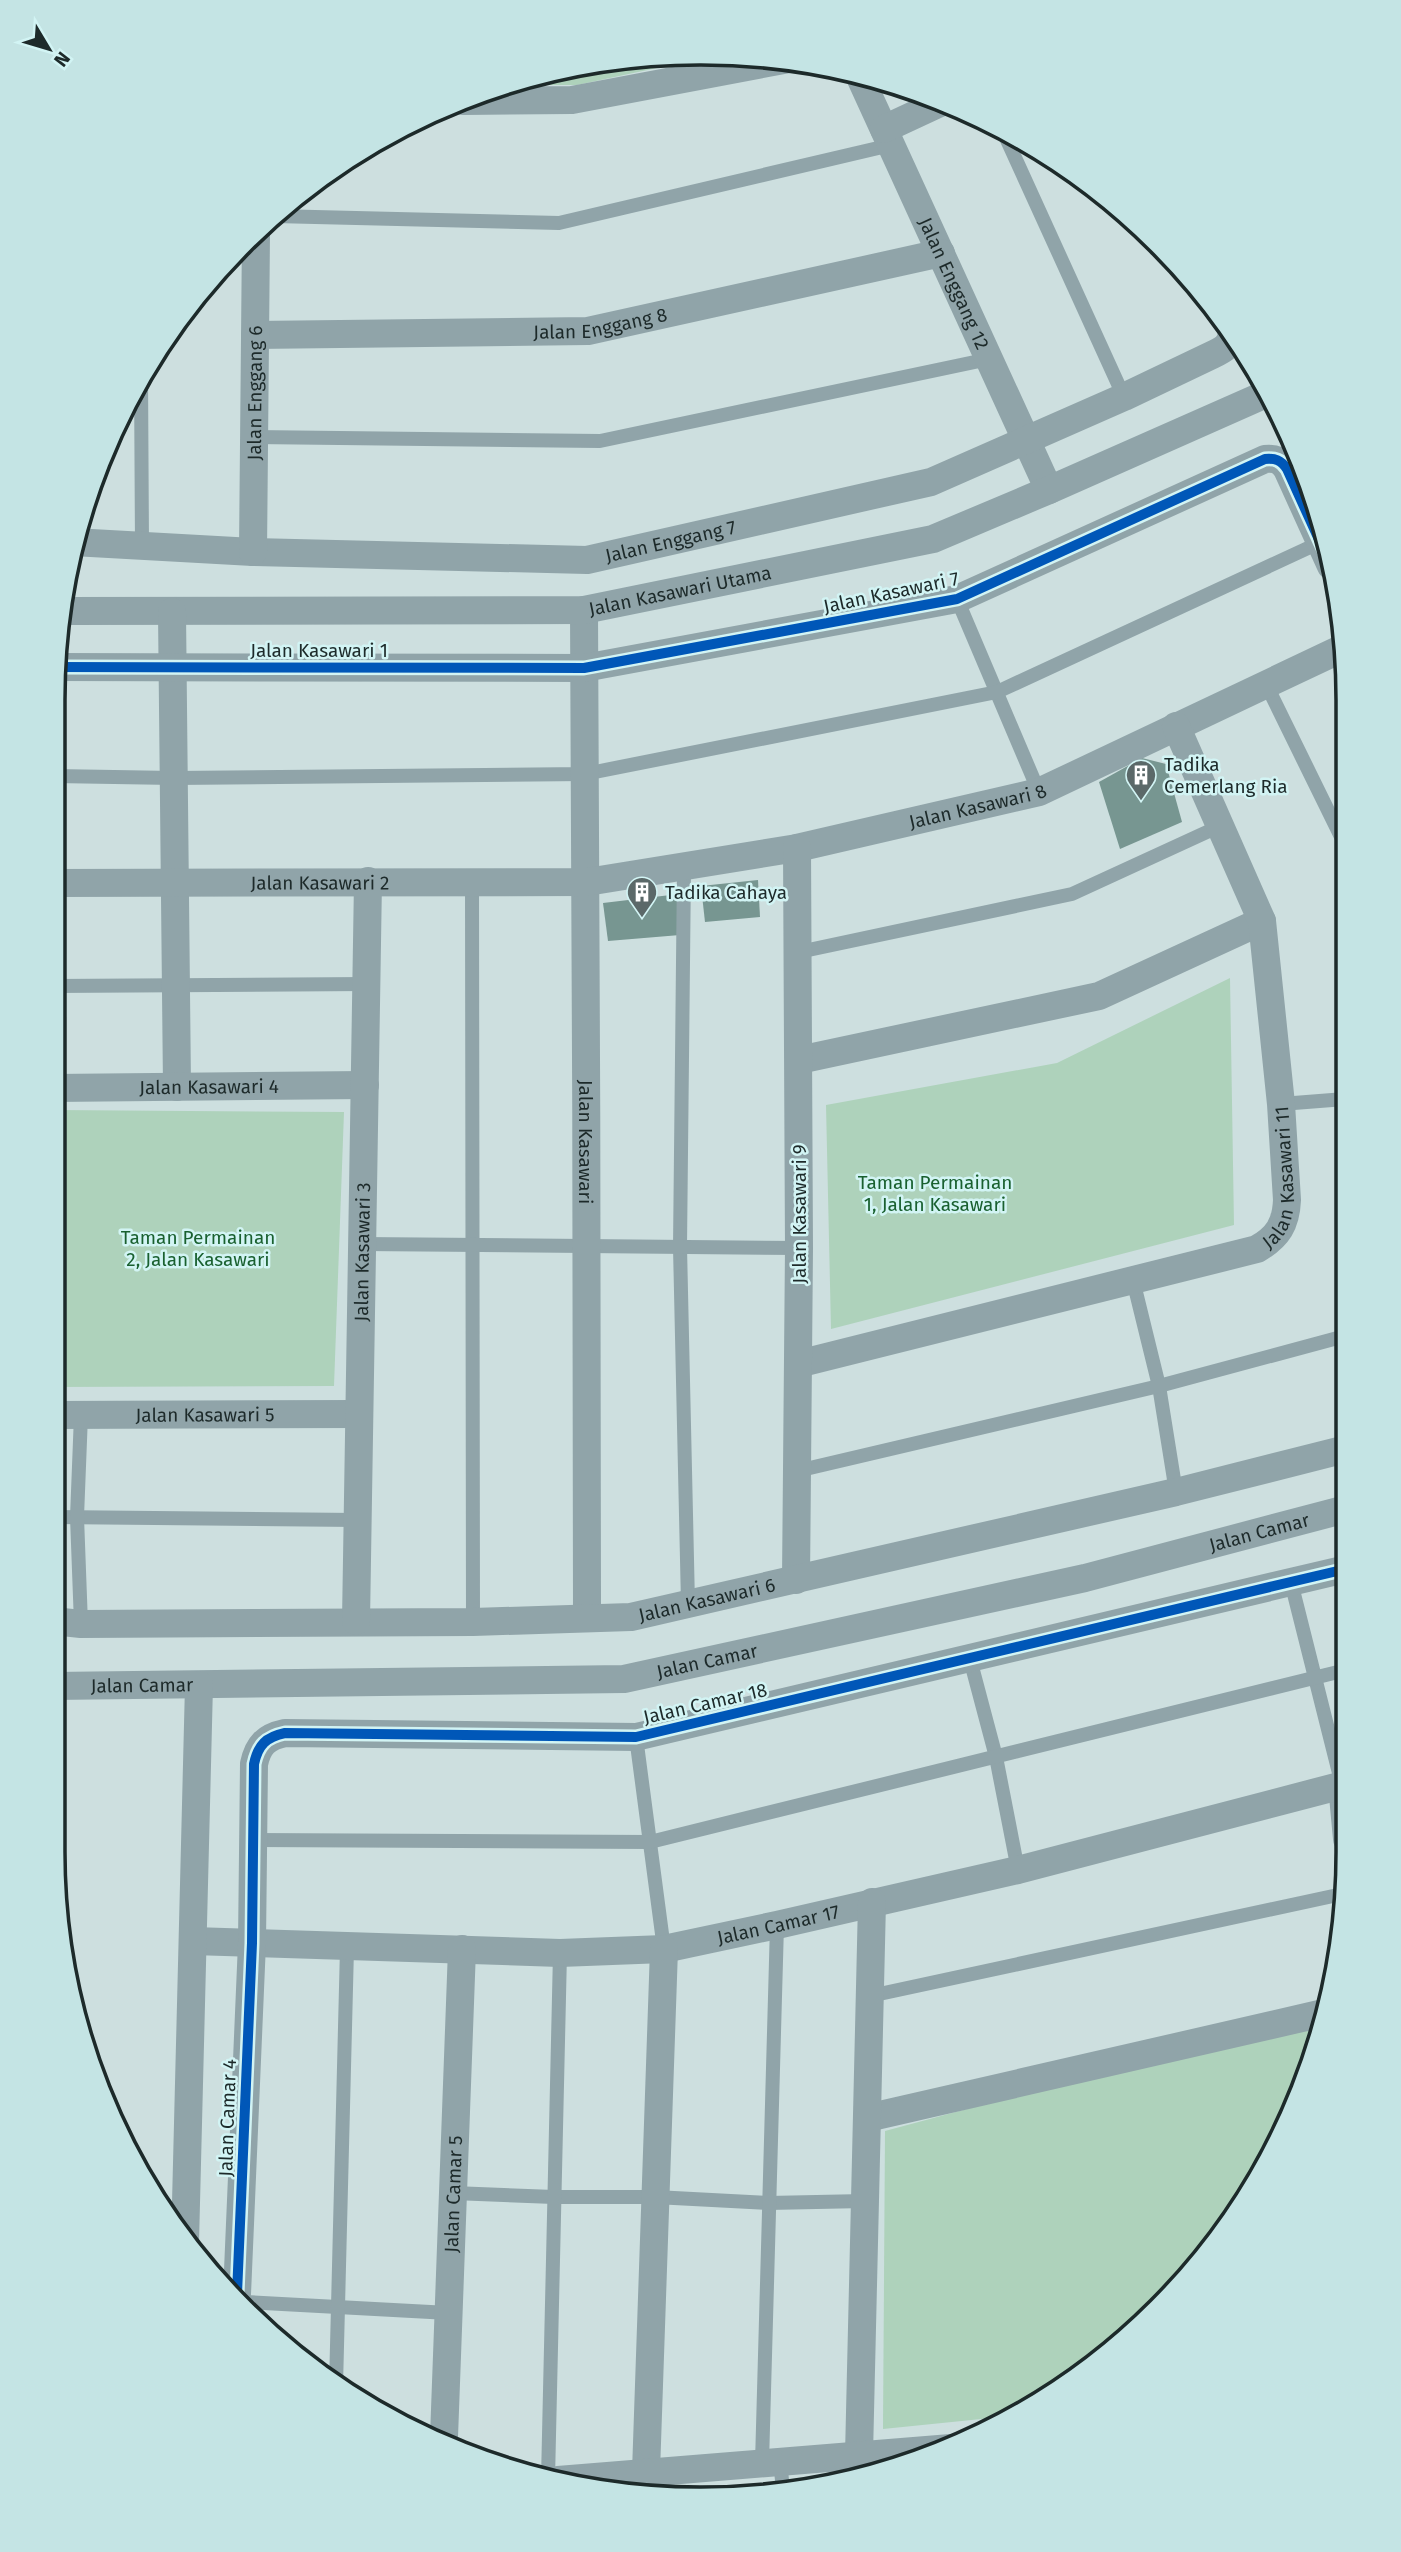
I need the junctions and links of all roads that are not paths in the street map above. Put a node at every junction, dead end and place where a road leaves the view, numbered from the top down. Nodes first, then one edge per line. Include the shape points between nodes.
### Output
1 (749, 67) edge
2 (864, 86) edge
3 (489, 101) edge
4 (932, 108) edge
5 (888, 137) junction
6 (1009, 145) edge
7 (289, 216) edge
8 (256, 246) edge
9 (941, 253) junction
10 (255, 335) junction
11 (1226, 343) edge
12 (989, 359) junction
13 (1124, 397) junction
14 (1259, 397) edge
15 (141, 399) edge
16 (254, 437) junction
17 (1026, 440) junction
18 (1049, 490) junction
19 (1310, 519) edge
20 (84, 543) edge
21 (142, 546) junction
22 (253, 552) junction
23 (1320, 557) edge
24 (957, 599) junction
25 (584, 610) junction
26 (71, 611) edge
27 (172, 612) junction
28 (1334, 652) edge
29 (66, 667) edge
30 (173, 668) junction
31 (584, 668) junction
32 (1266, 684) junction
33 (997, 692) junction
34 (1177, 726) junction
35 (585, 774) junction
36 (65, 776) edge
37 (174, 778) junction
38 (1039, 792) junction
39 (1220, 826) junction
40 (1336, 827) edge
41 (796, 848) junction
42 (684, 868) junction
43 (368, 881) junction
44 (472, 881) junction
45 (587, 882) junction
46 (65, 883) edge
47 (175, 883) junction
48 (1262, 920) junction
49 (799, 952) junction
50 (367, 984) junction
51 (65, 986) edge
52 (176, 987) junction
53 (799, 1060) junction
54 (365, 1086) junction
55 (177, 1087) junction
56 (65, 1088) edge
57 (1336, 1100) edge
58 (1281, 1104) junction
59 (362, 1244) junction
60 (474, 1245) junction
61 (585, 1246) junction
62 (680, 1247) junction
63 (799, 1248) junction
64 (1133, 1280) junction
65 (1336, 1338) edge
66 (798, 1364) junction
67 (1159, 1386) junction
68 (359, 1414) junction
69 (65, 1415) edge
70 (81, 1415) junction
71 (1336, 1452) edge
72 (797, 1471) junction
73 (1176, 1492) junction
74 (1336, 1512) edge
75 (65, 1517) edge
76 (77, 1517) junction
77 (357, 1520) junction
78 (1336, 1571) edge
79 (796, 1580) junction
80 (1291, 1582) junction
81 (688, 1604) junction
82 (587, 1616) junction
83 (356, 1621) junction
84 (65, 1622) edge
85 (473, 1622) junction
86 (81, 1623) junction
87 (970, 1659) junction
88 (1336, 1672) edge
89 (1315, 1677) junction
90 (199, 1685) junction
91 (65, 1686) edge
92 (636, 1737) junction
93 (1336, 1753) edge
94 (996, 1757) junction
95 (1336, 1787) edge
96 (251, 1840) junction
97 (650, 1842) junction
98 (1018, 1870) junction
99 (1335, 1896) edge
100 (872, 1902) junction
101 (777, 1926) junction
102 (194, 1941) junction
103 (251, 1943) junction
104 (347, 1948) junction
105 (664, 1949) junction
106 (461, 1950) junction
107 (560, 1953) junction
108 (870, 1996) junction
109 (1315, 2015) edge
110 (867, 2118) junction
111 (453, 2193) junction
112 (554, 2197) junction
113 (655, 2197) junction
114 (865, 2201) junction
115 (768, 2203) junction
116 (186, 2224) edge
117 (237, 2286) edge
118 (252, 2302) edge
119 (338, 2307) junction
120 (449, 2313) junction
121 (336, 2372) edge
122 (444, 2433) edge
123 (913, 2451) edge
124 (859, 2455) junction
125 (548, 2469) edge
126 (775, 2471) edge
127 (646, 2472) junction
128 (589, 2477) edge

1 - 3 street via 572,100
2 - 5 street, Jalan Enggang 12
4 - 5 street
5 - 7 lane via 559,223
5 - 9 street, Jalan Enggang 12
6 - 13 lane
8 - 10 street, Jalan Enggang 6
9 - 10 street, Jalan Enggang 8 via 588,331
9 - 12 street, Jalan Enggang 12
10 - 16 street, Jalan Enggang 6
11 - 13 street, Jalan Enggang 7 via 1218,352
12 - 16 lane via 600,441
12 - 17 street, Jalan Enggang 12
13 - 17 street, Jalan Enggang 7
14 - 18 street, Jalan Kasawari Utama
15 - 21 lane
16 - 22 street, Jalan Enggang 6
17 - 18 street, Jalan Enggang 12
17 - 22 street, Jalan Enggang 7 via 931,482 587,559
18 - 25 street, Jalan Kasawari Utama via 933,539
19 - 24 street, Jalan Kasawari 7 via 1284,463 1265,459
20 - 21 street, Jalan Enggang 7
21 - 22 street, Jalan Enggang 7
23 - 33 lane
24 - 31 street, Jalan Kasawari 7
24 - 33 lane
25 - 27 street, Jalan Kasawari Utama
25 - 31 street, Jalan Kasawari
26 - 27 street, Jalan Kasawari Utama
27 - 30 street
28 - 32 street, Jalan Kasawari 8
29 - 30 street, Jalan Kasawari 1
30 - 31 street, Jalan Kasawari 1
30 - 37 street
31 - 35 street, Jalan Kasawari
32 - 34 street, Jalan Kasawari 8
32 - 40 lane
33 - 35 lane
33 - 38 lane
34 - 38 street, Jalan Kasawari 8
34 - 39 street, Jalan Kasawari 11
35 - 37 lane
35 - 45 street, Jalan Kasawari
36 - 37 lane
37 - 47 street
38 - 41 street, Jalan Kasawari 8
39 - 48 street, Jalan Kasawari 11
39 - 49 lane via 1072,894
41 - 42 street, Jalan Kasawari 8
41 - 49 street, Jalan Kasawari 9
42 - 45 street, Jalan Kasawari 8
42 - 62 lane
43 - 44 street, Jalan Kasawari 2
43 - 47 street, Jalan Kasawari 2
43 - 50 street, Jalan Kasawari 3
44 - 45 street, Jalan Kasawari 2
44 - 60 lane
45 - 61 street, Jalan Kasawari
46 - 47 street, Jalan Kasawari 2
47 - 52 street
48 - 53 street via 1099,996
48 - 58 street, Jalan Kasawari 11
49 - 53 street, Jalan Kasawari 9
50 - 52 lane
50 - 54 street, Jalan Kasawari 3
51 - 52 lane
52 - 55 street
53 - 63 street, Jalan Kasawari 9
54 - 55 street, Jalan Kasawari 4
54 - 59 street, Jalan Kasawari 3
55 - 56 street, Jalan Kasawari 4
57 - 58 lane
58 - 64 street, Jalan Kasawari 11 via 1287,1200 1281,1230 1257,1249
59 - 60 lane
59 - 68 street, Jalan Kasawari 3
60 - 61 lane
60 - 85 lane
61 - 62 lane
61 - 82 street, Jalan Kasawari
62 - 63 lane
62 - 81 lane
63 - 66 street, Jalan Kasawari 9
64 - 66 street, Jalan Kasawari 11
64 - 67 lane
65 - 67 lane
66 - 72 street, Jalan Kasawari 9
67 - 72 lane
67 - 73 lane
68 - 70 street, Jalan Kasawari 5
68 - 77 street, Jalan Kasawari 3
69 - 70 street, Jalan Kasawari 5
70 - 76 lane
71 - 73 street, Jalan Kasawari 6
72 - 79 street, Jalan Kasawari 9
73 - 79 street, Jalan Kasawari 6
74 - 90 street, Jalan Camar via 1085,1578 624,1679
75 - 76 lane
76 - 77 lane
76 - 86 lane
77 - 83 street, Jalan Kasawari 3
78 - 80 street, Jalan Camar 18
79 - 81 street, Jalan Kasawari 6
80 - 87 street, Jalan Camar 18
80 - 89 lane
81 - 82 street, Jalan Kasawari 6 via 631,1617
82 - 85 street, Jalan Kasawari 6
83 - 85 street, Jalan Kasawari 6
83 - 86 street, Jalan Kasawari 6
84 - 86 street, Jalan Kasawari 6
87 - 92 street, Jalan Camar 18
87 - 94 lane
88 - 89 lane
89 - 93 lane
89 - 94 lane
90 - 91 street, Jalan Camar
90 - 102 street
92 - 96 street, Jalan Camar 18 via 273,1735 256,1752
92 - 97 lane
94 - 97 lane
94 - 98 lane
95 - 98 street, Jalan Camar 17
96 - 97 lane
96 - 103 street, Jalan Camar 18
97 - 105 lane
98 - 100 street, Jalan Camar 17
99 - 108 lane
100 - 101 street, Jalan Camar 17
100 - 108 street
101 - 105 street, Jalan Camar 17
101 - 115 lane
102 - 103 street, Jalan Camar 17
102 - 116 street
103 - 104 street, Jalan Camar 17
103 - 117 street, Jalan Camar 4
104 - 106 street, Jalan Camar 17
104 - 119 lane
105 - 107 street, Jalan Camar 17
105 - 113 street
106 - 107 street, Jalan Camar 17
106 - 111 street, Jalan Camar 5
107 - 112 lane
108 - 110 street
109 - 110 street
110 - 114 street
111 - 112 lane
111 - 120 street, Jalan Camar 5
112 - 113 lane
112 - 125 lane
113 - 115 lane
113 - 127 street
114 - 115 lane
114 - 124 street
115 - 126 lane
118 - 119 lane
119 - 120 lane
119 - 121 lane
120 - 122 street, Jalan Camar 5
123 - 124 street
124 - 126 street
126 - 127 street
127 - 128 street

